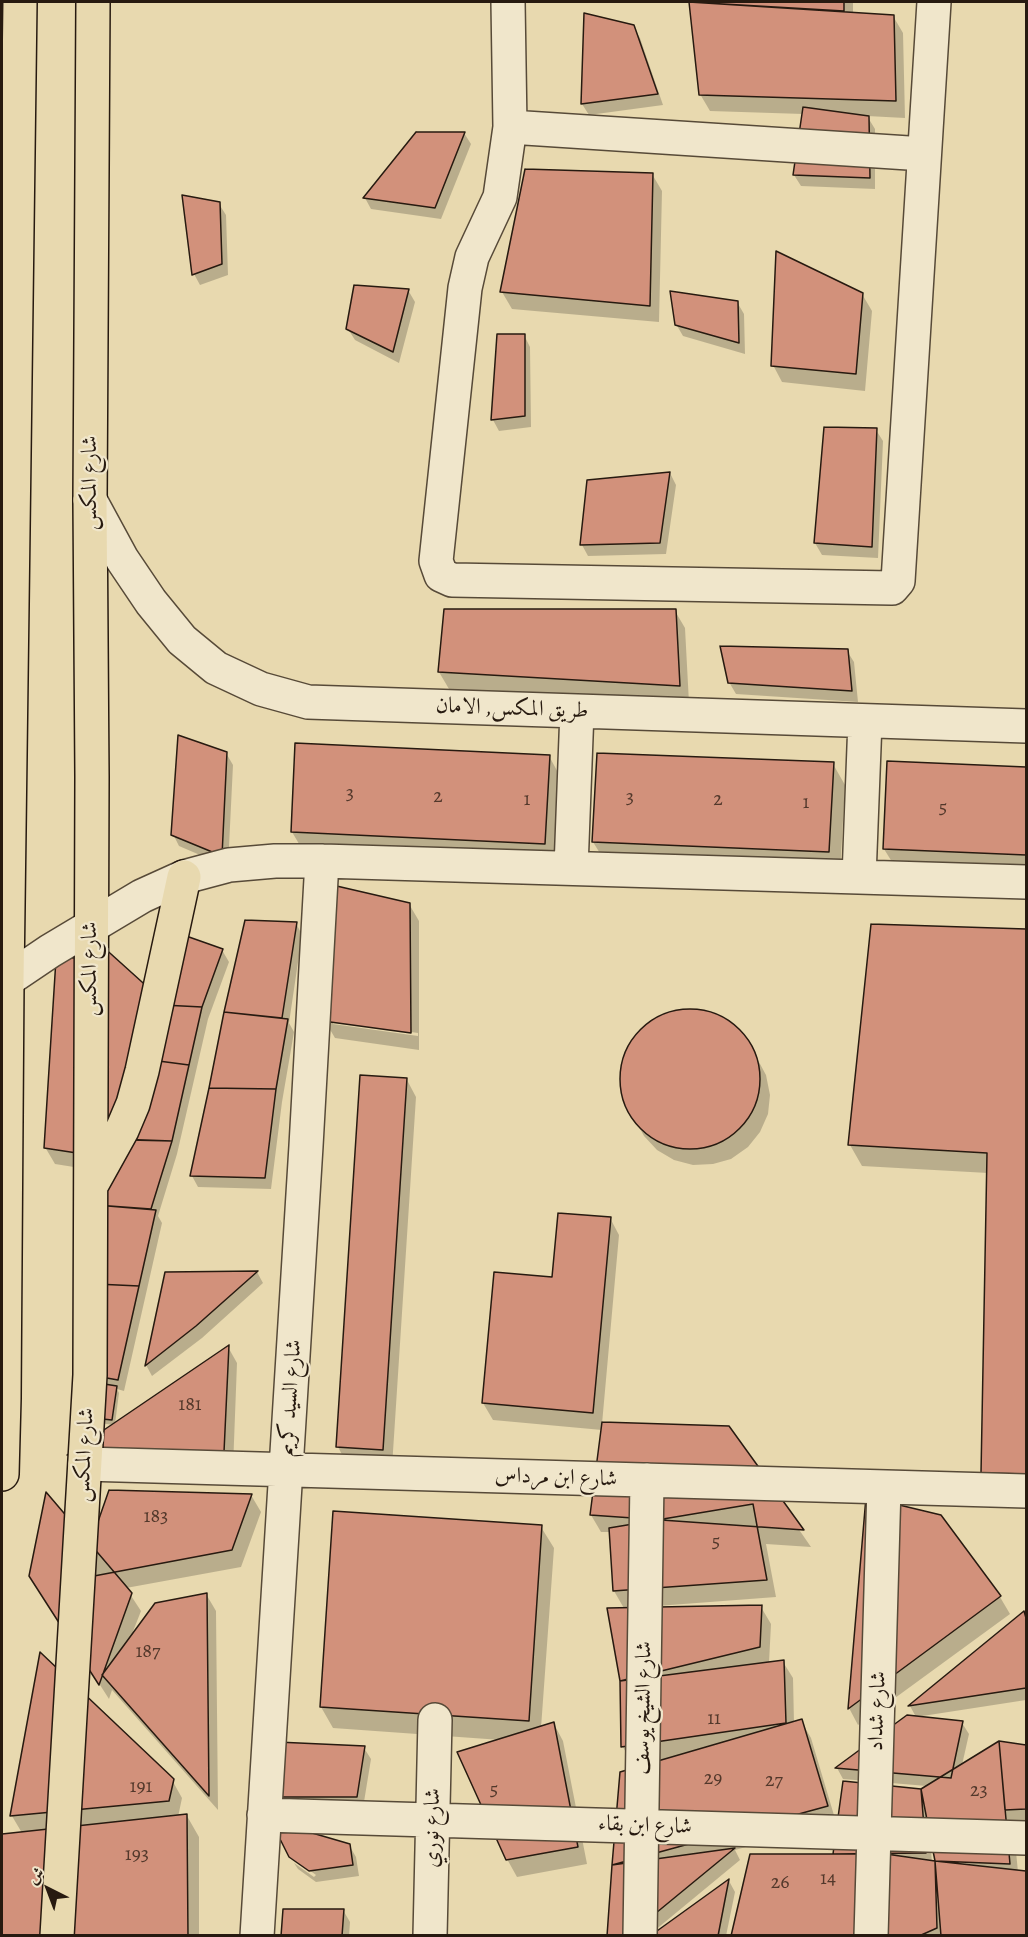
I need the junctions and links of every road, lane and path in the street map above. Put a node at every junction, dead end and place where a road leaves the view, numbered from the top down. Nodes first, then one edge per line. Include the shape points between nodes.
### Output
1 (20, 2) edge
2 (93, 2) edge
3 (508, 2) edge
4 (934, 2) edge
5 (510, 127) junction
6 (924, 154) junction
7 (90, 500) junction
8 (577, 711) junction
9 (865, 721) junction
10 (1026, 726) edge
11 (322, 861) junction
12 (571, 868) junction
13 (184, 877) junction
14 (859, 877) junction
15 (1026, 882) edge
16 (92, 925) junction
17 (7, 980) junction
18 (90, 1188) junction
19 (85, 1464) junction
20 (286, 1470) junction
21 (2, 1474) edge
22 (647, 1480) junction
23 (884, 1487) junction
24 (1026, 1491) edge
25 (435, 1720) dead end
26 (264, 1815) junction
27 (433, 1820) junction
28 (642, 1826) junction
29 (874, 1833) junction
30 (1026, 1838) edge
31 (57, 1935) edge
32 (256, 1935) edge
33 (430, 1935) edge
34 (640, 1935) edge
35 (871, 1935) edge

1 - 17 main road
2 - 7 main road, شارع المكس
3 - 5 street
4 - 6 street
5 - 6 street
5 - 6 street via 500,197 472,257 465,288 436,561 441,575 452,580 892,588 896,585
7 - 8 street, طريق المكس, الامان via 122,559 182,640 216,668 261,689 308,702
7 - 16 main road, شارع المكس
8 - 9 street, طريق المكس, الامان
8 - 12 street
9 - 10 street, طريق المكس, الامان
9 - 14 street
11 - 12 street
11 - 13 street via 229,865
11 - 20 street, شارع السيد كريم
12 - 14 street
13 - 16 street
13 - 18 main road via 133,1104
14 - 15 street
16 - 17 street
16 - 18 main road, شارع المكس
17 - 21 main road
18 - 19 main road, شارع المكس via 90,1375
19 - 20 street, شارع ابن مرداس
19 - 31 main road, شارع المكس
20 - 22 street, شارع ابن مرداس
20 - 26 street, شارع السيد كريم
22 - 23 street, شارع ابن مرداس
22 - 28 street, شارع الشيخ يوسف
23 - 24 street, شارع ابن مرداس
23 - 29 street, شارع شداد
25 - 27 street, شارع نوري
26 - 27 street, شارع ابن بقاء
26 - 32 street, شارع السيد كريم
27 - 28 street, شارع ابن بقاء
27 - 33 street, شارع نوري
28 - 29 street, شارع ابن بقاء
28 - 34 street, شارع الشيخ يوسف
29 - 30 street, شارع ابن بقاء
29 - 35 street, شارع شداد

